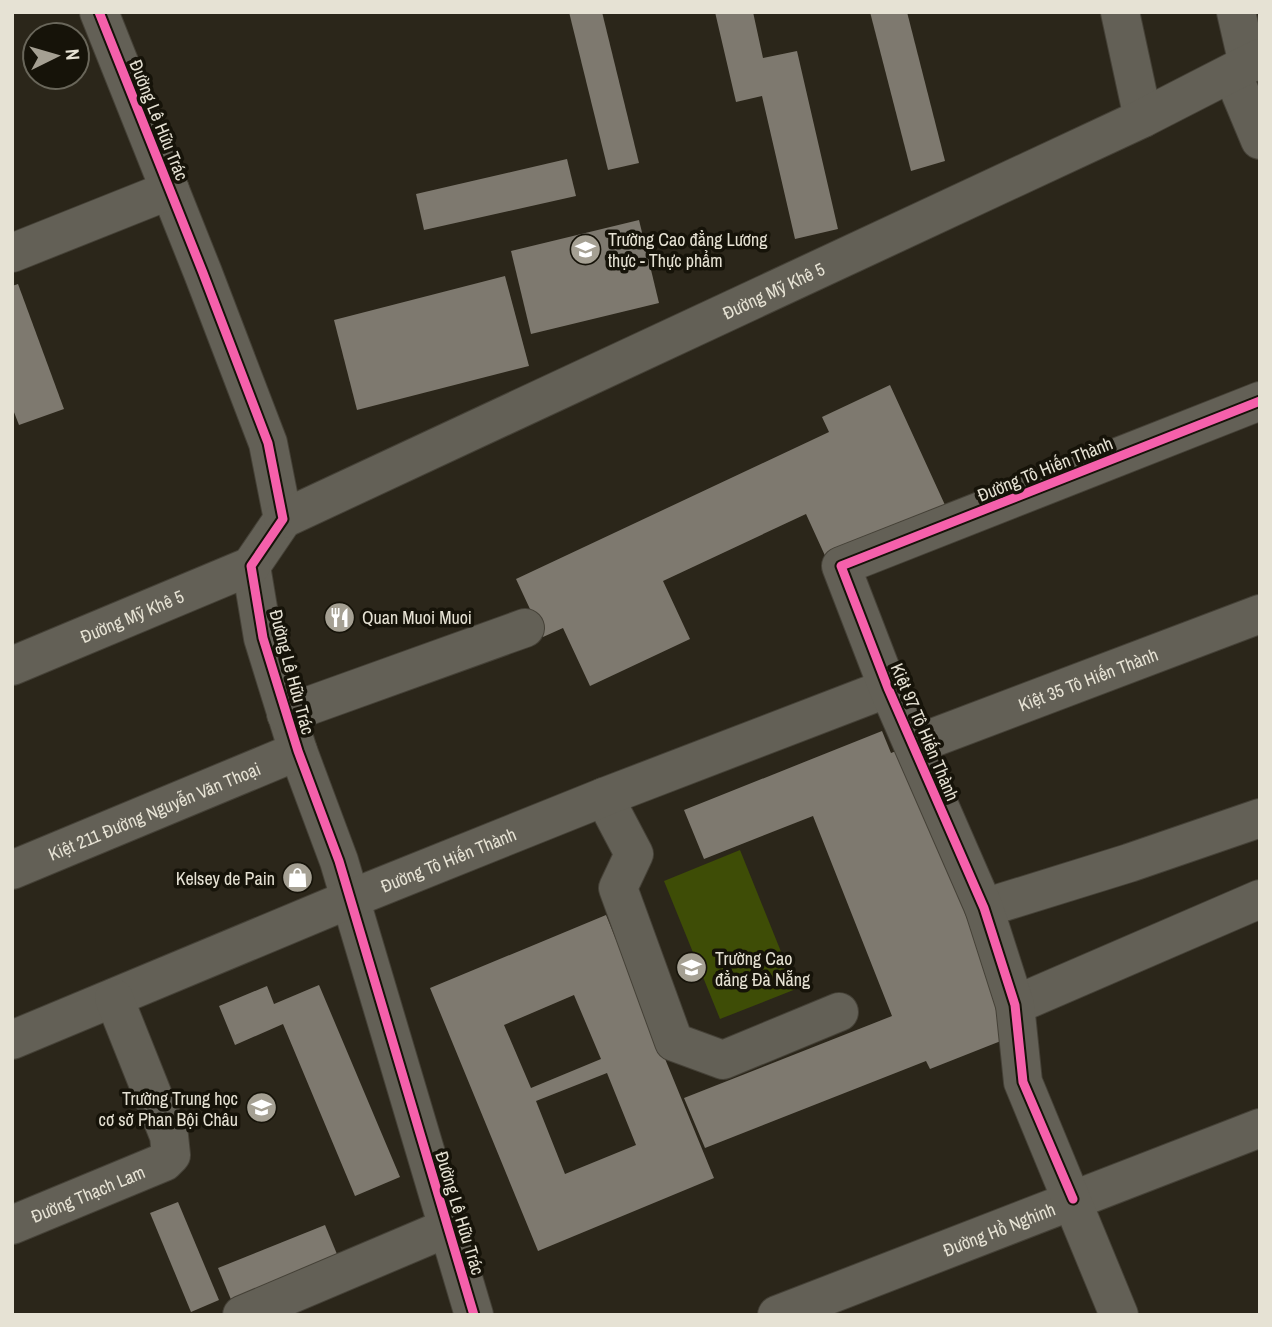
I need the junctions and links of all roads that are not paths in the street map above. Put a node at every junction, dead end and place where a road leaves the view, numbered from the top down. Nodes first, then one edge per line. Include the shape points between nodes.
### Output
1 (99, 12) edge
2 (1120, 12) edge
3 (1236, 12) edge
4 (1246, 65) edge
5 (1143, 118) junction
6 (1260, 140) edge
7 (170, 190) junction
8 (12, 253) edge
9 (1260, 401) edge
10 (283, 519) junction
11 (251, 566) junction
12 (841, 566) joint
13 (1260, 614) edge
14 (524, 628) dead end
15 (12, 666) edge
16 (888, 688) junction
17 (286, 714) junction
18 (914, 746) junction
19 (298, 751) junction
20 (604, 797) junction
21 (1260, 818) edge
22 (12, 870) edge
23 (350, 899) junction
24 (1260, 899) edge
25 (984, 908) junction
26 (114, 998) junction
27 (1015, 1005) junction
28 (839, 1012) dead end
29 (12, 1041) edge
30 (1260, 1128) edge
31 (1073, 1199) junction
32 (12, 1225) edge
33 (447, 1228) junction
34 (242, 1315) edge
35 (474, 1315) edge
36 (777, 1315) edge
37 (1119, 1315) edge

1 - 7 street, Đường Lê Hữu Trác
2 - 5 street
3 - 4 street
4 - 5 street, Đường Mỹ Khê 5
4 - 6 street
5 - 10 street, Đường Mỹ Khê 5
7 - 8 street
7 - 10 street, Đường Lê Hữu Trác via 268,443
9 - 12 street, Đường Tô Hiến Thành
10 - 11 street
11 - 15 street, Đường Mỹ Khê 5
11 - 17 street, Đường Lê Hữu Trác via 263,638
12 - 16 street, Kiệt 97 Tô Hiến Thành
13 - 18 street, Kiệt 35 Tô Hiến Thành
14 - 17 street
16 - 18 street, Kiệt 97 Tô Hiến Thành
16 - 20 street, Đường Tô Hiến Thành
17 - 19 street, Đường Lê Hữu Trác
18 - 25 street, Kiệt 97 Tô Hiến Thành
19 - 22 street, Kiệt 211 Đường Nguyễn Văn Thoại
19 - 23 street, Đường Lê Hữu Trác
20 - 23 street, Đường Tô Hiến Thành
20 - 28 street via 634,853 618,888 674,1042 723,1060
21 - 25 street
23 - 26 street, Đường Tô Hiến Thành
23 - 33 street, Đường Lê Hữu Trác
24 - 27 street
25 - 27 street, Kiệt 97 Tô Hiến Thành
26 - 29 street, Đường Tô Hiến Thành
26 - 32 street, Đường Thạch Lam via 169,1136 171,1154 164,1162
27 - 31 street, Kiệt 97 Tô Hiến Thành via 1023,1082
30 - 31 street, Đường Hồ Nghinh
31 - 36 street, Đường Hồ Nghinh
31 - 37 street, Kiệt 97 Tô Hiến Thành
33 - 34 street
33 - 35 street, Đường Lê Hữu Trác

